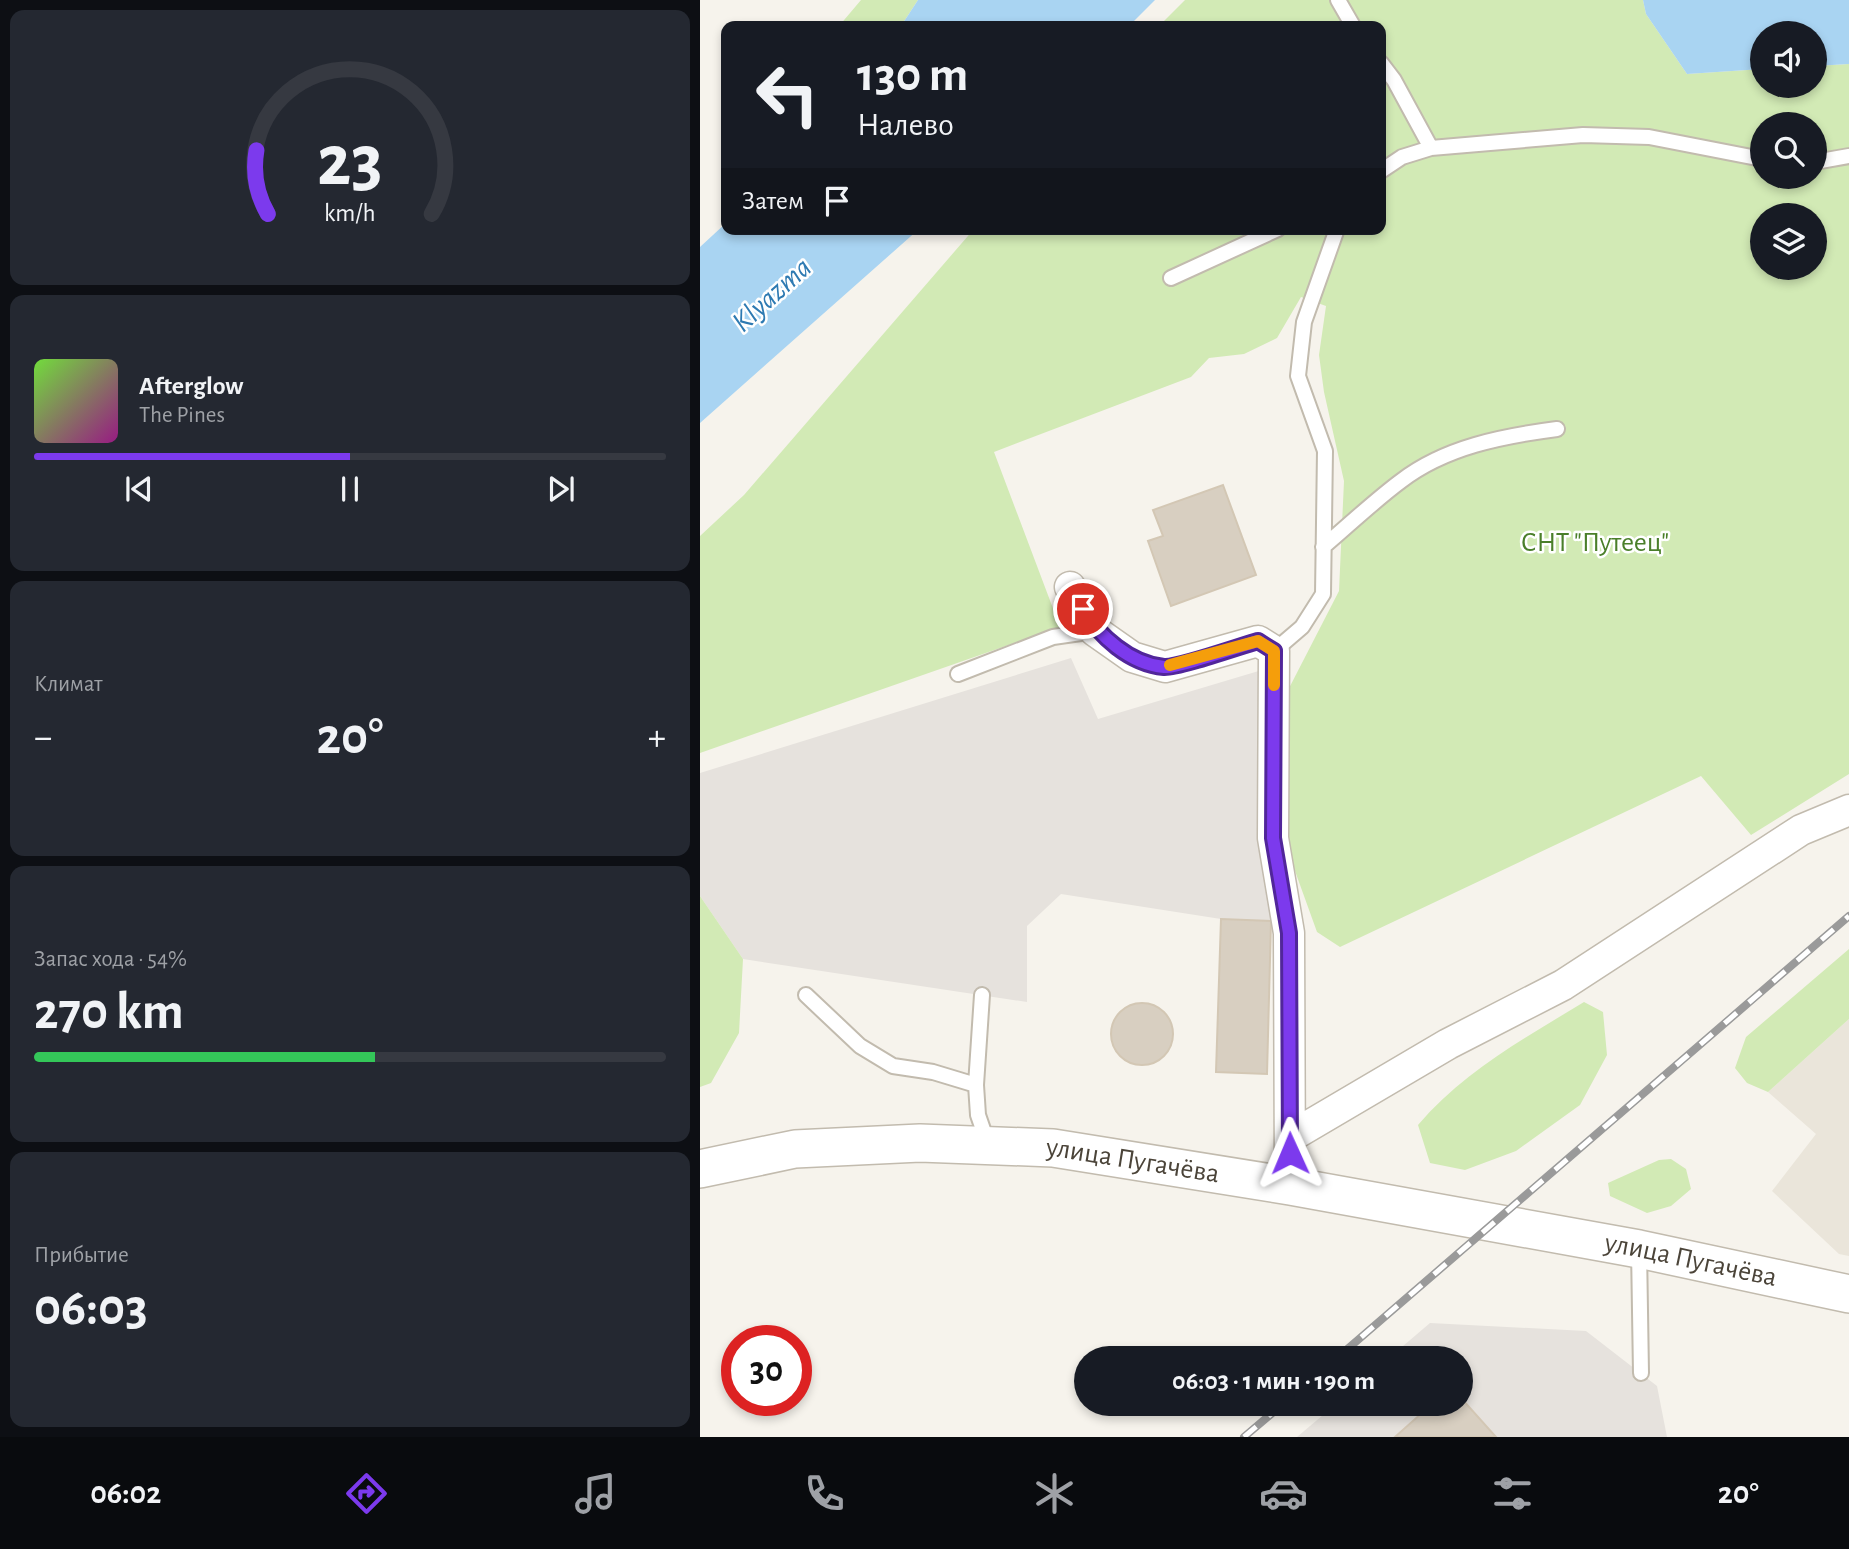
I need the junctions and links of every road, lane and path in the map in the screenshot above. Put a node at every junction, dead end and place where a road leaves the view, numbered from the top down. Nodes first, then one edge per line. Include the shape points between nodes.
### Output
1 (1338, 0) edge
2 (1349, 21) edge
3 (1386, 70) edge
4 (1431, 148) junction
5 (1849, 156) edge
6 (1750, 157) edge
7 (1827, 160) edge
8 (1386, 168) edge
9 (1265, 235) edge
10 (1334, 235) edge
11 (1171, 278) dead end
12 (1557, 429) dead end
13 (1324, 547) junction
14 (1070, 587) dead end
15 (1095, 631) junction
16 (1274, 651) junction
17 (958, 674) dead end
18 (1849, 810) edge
19 (806, 995) dead end
20 (982, 995) dead end
21 (976, 1085) junction
22 (1290, 1137) junction
23 (989, 1145) junction
24 (700, 1169) edge
25 (1290, 1186) junction
26 (1639, 1249) junction
27 (1849, 1294) edge
28 (1641, 1373) dead end

1 - 2 lane
3 - 4 lane
4 - 6 lane via 1623,136
4 - 8 lane
5 - 7 lane
9 - 11 lane
10 - 13 lane via 1304,322 1298,376 1325,451
12 - 13 lane via 1505,436 1442,457 1402,480
13 - 16 lane via 1323,594 1302,627
14 - 15 street
15 - 16 street via 1132,657 1165,667 1258,641
15 - 17 lane via 1053,636
16 - 22 street via 1273,838 1289,933
18 - 22 street via 1801,830 1563,985 1448,1044
19 - 21 lane via 860,1046 892,1066
20 - 21 lane
21 - 23 lane via 978,1115
22 - 25 street
23 - 24 street, улица Пугачёва via 795,1149
23 - 25 street, улица Пугачёва via 1053,1148
25 - 26 street, улица Пугачёва
26 - 27 street, улица Пугачёва
26 - 28 lane

